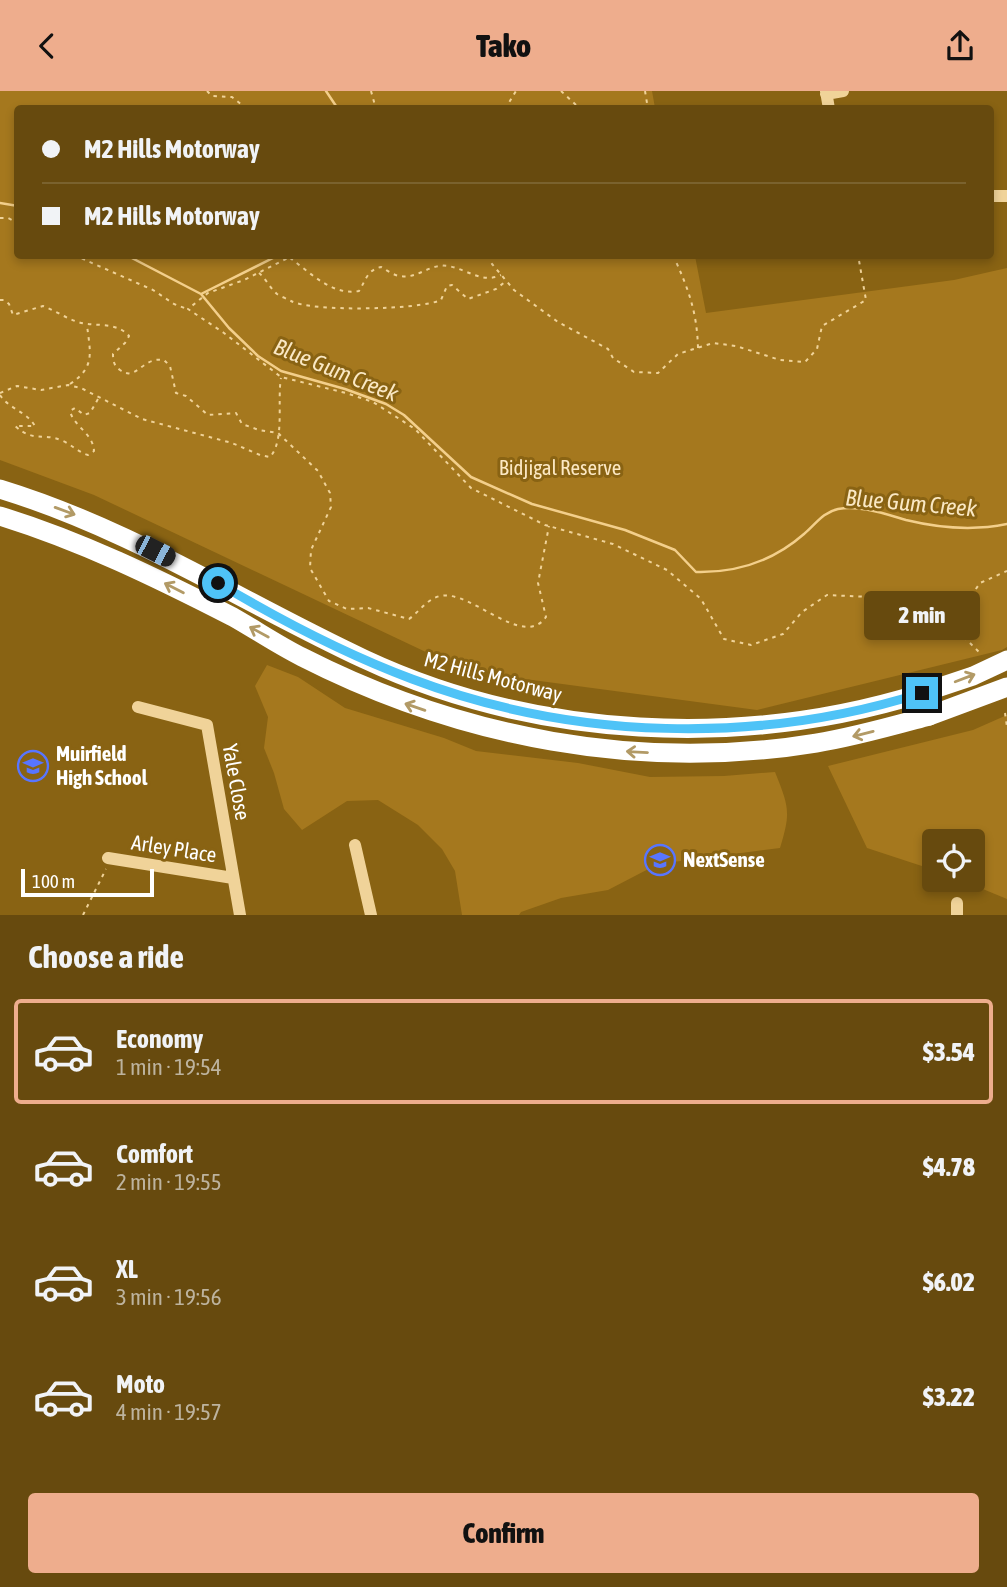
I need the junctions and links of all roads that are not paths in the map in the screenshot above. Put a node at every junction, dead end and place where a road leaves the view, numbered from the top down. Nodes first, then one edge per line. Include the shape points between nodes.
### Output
1 (843, 91) edge
2 (826, 93) edge
3 (0, 489) edge
4 (0, 516) edge
5 (1007, 660) edge
6 (1007, 687) edge
7 (138, 707) dead end
8 (355, 845) dead end
9 (108, 858) road end
10 (233, 878) junction
11 (240, 915) edge
12 (371, 915) edge

1 - 2 street
3 -> 5 highway, M2 Hills Motorway, bridge via 121,534 294,625 413,680 478,701 572,720 638,726 752,726 852,712 973,676
6 -> 4 highway, bridge via 860,735 785,748 684,754 559,744 410,705 299,656 235,618 95,550
7 - 10 street, Yale Close via 207,725
8 - 12 street
9 - 10 street, Arley Place
10 - 11 street, Yale Close

